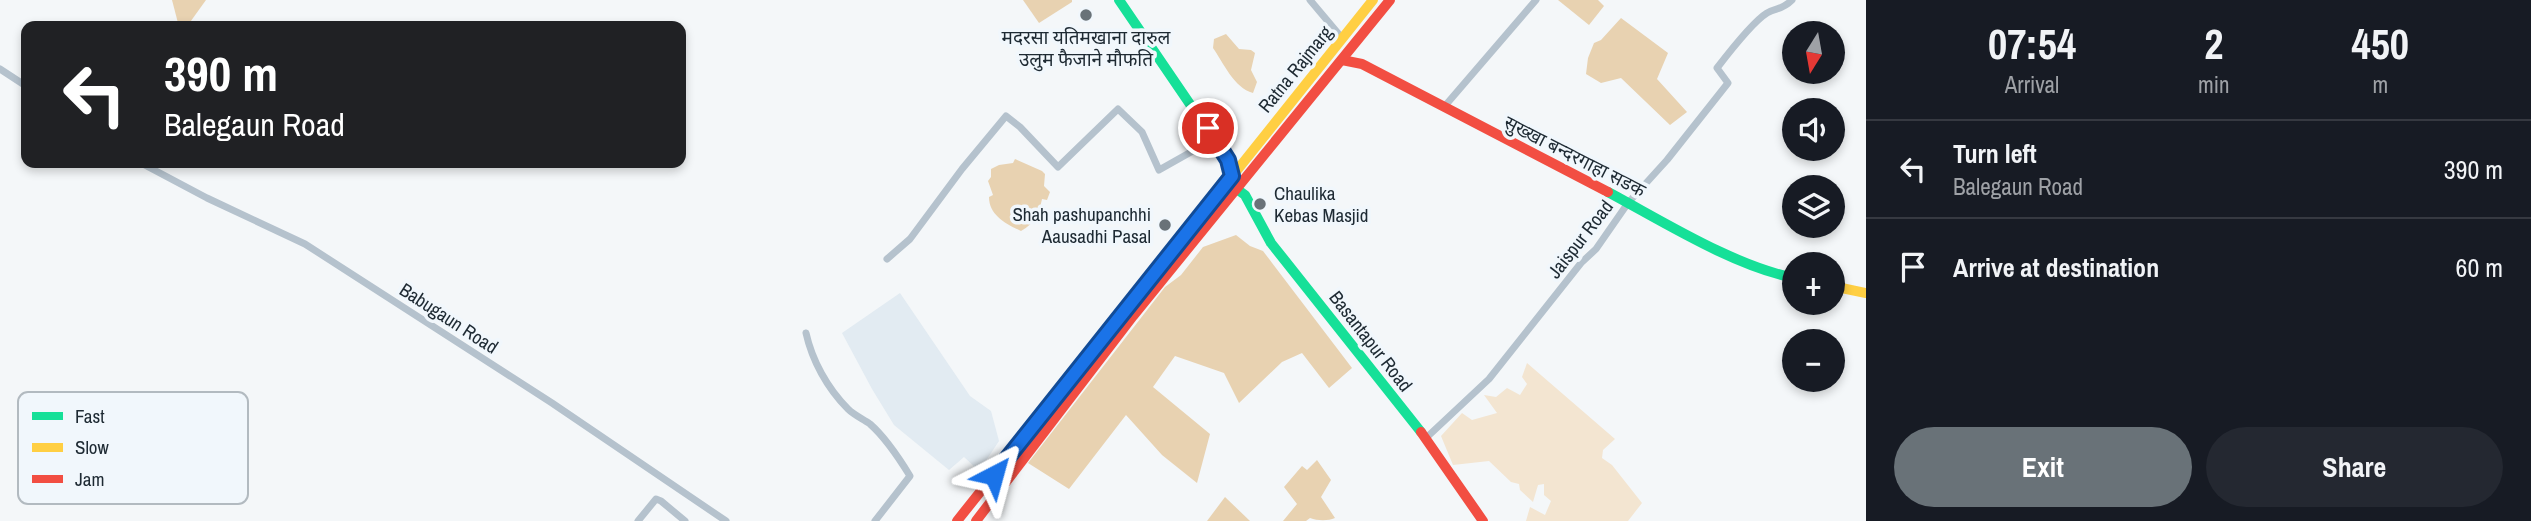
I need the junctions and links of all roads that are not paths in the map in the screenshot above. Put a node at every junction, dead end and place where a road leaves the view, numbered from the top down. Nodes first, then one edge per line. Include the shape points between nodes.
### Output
1 (1119, 0) edge
2 (1310, 0) edge
3 (1373, 0) edge
4 (1390, 0) edge
5 (1536, 0) edge
6 (1792, 0) edge
7 (1342, 38) junction
8 (1342, 60) junction
9 (0, 69) edge
10 (21, 83) edge
11 (1444, 107) junction
12 (1214, 139) junction
13 (150, 168) edge
14 (1235, 182) junction
15 (1628, 203) junction
16 (887, 259) dead end
17 (1782, 276) edge
18 (1845, 289) edge
19 (1866, 293) edge
20 (806, 333) dead end
21 (1426, 439) junction
22 (719, 515) junction
23 (638, 521) edge
24 (685, 521) edge
25 (711, 521) edge
26 (726, 521) edge
27 (875, 521) edge
28 (957, 521) edge
29 (976, 521) edge
30 (1483, 521) edge

1 - 12 main road, Basantapur Road
2 - 7 street
3 - 7 main road, Ratna Rajmarg
4 - 8 main road, Ratna Rajmarg
5 - 11 street
6 - 15 street, Jaispur Road via 1785,8 1767,13 1734,46 1717,68 1728,83
7 - 14 main road, Ratna Rajmarg
8 - 11 main road, सुख्खा बन्दरगाहा सडक via 1362,64
8 - 14 main road, Ratna Rajmarg
9 - 10 street
11 - 15 main road, सुख्खा बन्दरगाहा सडक
12 - 14 main road, Basantapur Road
12 - 16 street via 1158,170 1142,132 1118,109 1058,167 1006,116 910,239
13 - 22 street, Babugaun Road via 305,244
14 - 21 main road, Basantapur Road via 1271,243
14 - 28 main road, Ratna Rajmarg
14 - 29 main road, Ratna Rajmarg
15 - 17 main road, सुख्खा बन्दरगाहा सडक
15 - 21 street, Jaispur Road via 1489,379
18 - 19 main road
20 - 27 street via 810,353 830,386 848,410 890,446 910,477
21 - 30 main road, Basantapur Road
22 - 25 street
22 - 26 street, Babugaun Road
23 - 24 street via 656,499

